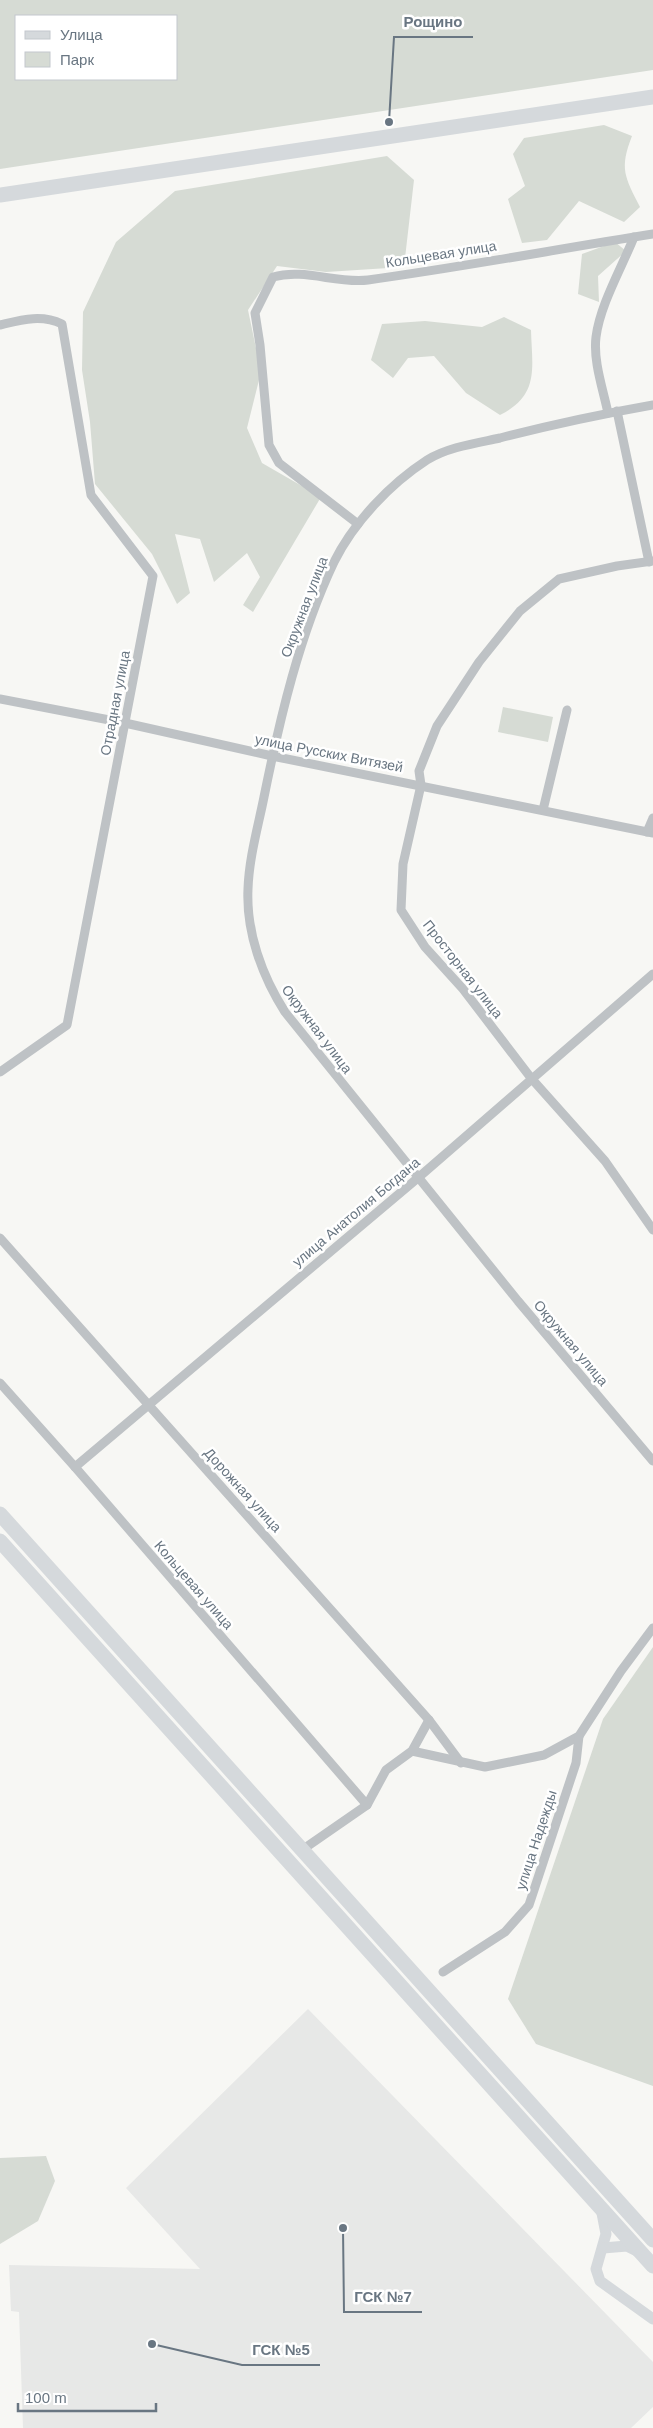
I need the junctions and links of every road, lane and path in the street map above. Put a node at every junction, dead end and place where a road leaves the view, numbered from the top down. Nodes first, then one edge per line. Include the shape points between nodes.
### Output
1 (653, 97) edge
2 (0, 195) edge
3 (653, 234) edge
4 (634, 237) junction
5 (0, 325) edge
6 (653, 405) edge
7 (612, 412) junction
8 (358, 524) junction
9 (651, 562) edge
10 (0, 699) edge
11 (567, 710) dead end
12 (125, 723) junction
13 (272, 756) junction
14 (421, 785) junction
15 (543, 810) junction
16 (653, 818) edge
17 (650, 833) edge
18 (653, 974) edge
19 (0, 1072) edge
20 (531, 1078) junction
21 (419, 1177) junction
22 (653, 1230) edge
23 (0, 1238) edge
24 (0, 1384) edge
25 (149, 1405) junction
26 (653, 1461) edge
27 (75, 1467) junction
28 (0, 1514) edge
29 (0, 1541) edge
30 (653, 1628) edge
31 (429, 1720) junction
32 (579, 1736) junction
33 (412, 1751) junction
34 (461, 1763) junction
35 (366, 1805) junction
36 (302, 1850) junction
37 (443, 1972) dead end
38 (601, 2208) junction
39 (653, 2240) edge
40 (603, 2248) junction
41 (648, 2260) edge
42 (653, 2319) edge

1 - 2 highway
3 - 4 street, Кольцевая улица
4 - 7 street via 596,338 597,357
4 - 8 street, Кольцевая улица via 365,280 282,274 273,277 255,313 269,445 279,463
5 - 12 street, Отрадная улица via 44,318 62,324 91,495 153,576
6 - 7 street, Окружная улица
7 - 8 street, Окружная улица via 461,447 428,459 394,487
7 - 9 street
8 - 13 street, Окружная улица via 335,561 303,640
9 - 14 street, Просторная улица via 559,579 520,611 479,662 437,726 419,770
10 - 12 street, улица Русских Витязей
11 - 15 street
12 - 13 street, улица Русских Витязей
12 - 19 street, Отрадная улица via 66,1026
13 - 14 street, улица Русских Витязей
13 - 21 street, Окружная улица via 248,889 253,938 268,986 314,1050
14 - 15 street, улица Русских Витязей
14 - 20 street, Просторная улица via 403,864 401,910 425,947 463,989
15 - 17 street, улица Русских Витязей
16 - 17 street
18 - 20 street, улица Анатолия Богдана
20 - 21 street, улица Анатолия Богдана
20 - 22 street, Просторная улица via 605,1160
21 - 25 street, улица Анатолия Богдана
21 - 26 street, Окружная улица
23 - 25 street, Дорожная улица
24 - 27 street, Кольцевая улица
25 - 27 street, улица Анатолия Богдана
25 - 31 street, Дорожная улица
27 - 35 street, Кольцевая улица
28 - 36 highway
29 - 38 highway
30 - 32 street, улица Надежды
31 - 33 street
31 - 34 street, Дорожная улица
32 - 34 street, улица Надежды via 544,1755 485,1768
32 - 37 street, улица Надежды via 576,1763 529,1905 505,1932
33 - 34 street, улица Надежды
33 - 35 street via 386,1770
35 - 36 street
36 - 39 highway
38 - 40 street via 606,2234
38 - 41 highway
40 - 41 street via 627,2246
40 - 42 street via 596,2269 600,2281

